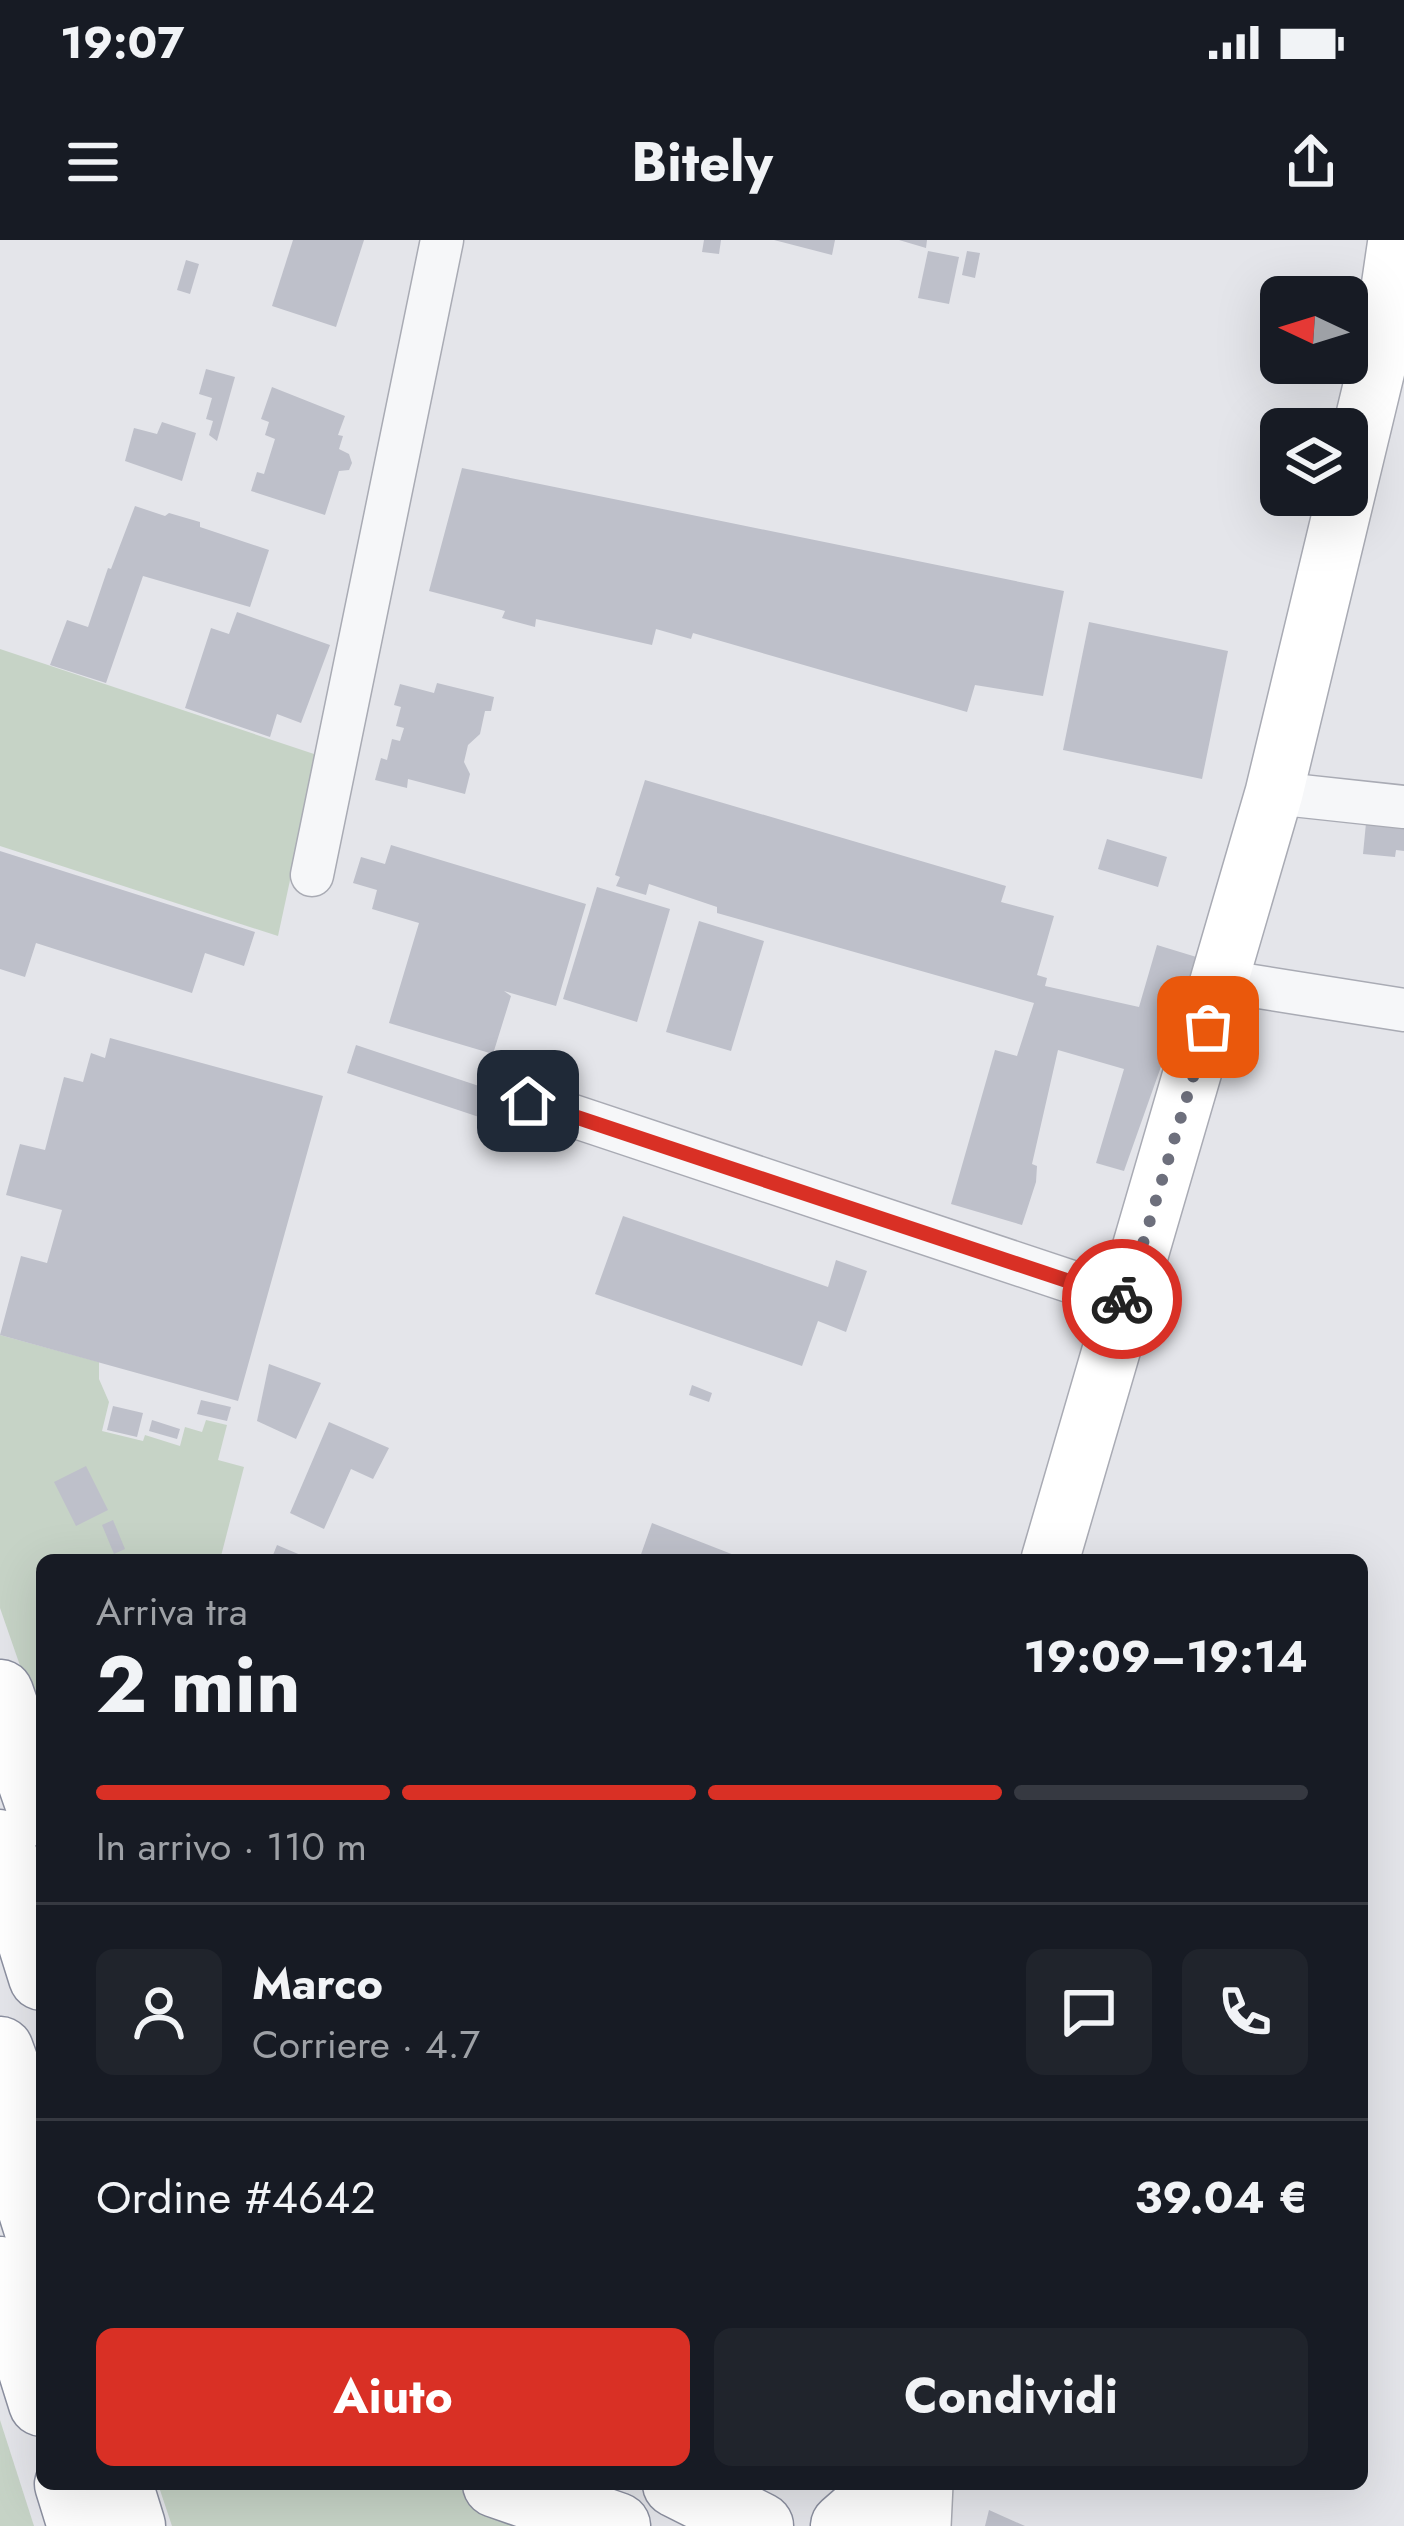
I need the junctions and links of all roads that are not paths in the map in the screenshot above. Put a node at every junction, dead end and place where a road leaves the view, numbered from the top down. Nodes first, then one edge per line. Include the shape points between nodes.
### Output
1 (442, 240) edge
2 (1396, 240) edge
3 (1274, 794) junction
4 (1404, 807) edge
5 (313, 874) dead end
6 (1221, 981) junction
7 (1404, 1010) edge
8 (528, 1101) dead end
9 (1126, 1300) junction
10 (1052, 1554) edge
11 (0, 1693) edge
12 (36, 1796) edge
13 (0, 1843) edge
14 (36, 1958) edge
15 (0, 2050) edge
16 (0, 2110) edge
17 (36, 2148) edge
18 (36, 2223) edge
19 (0, 2270) edge
20 (36, 2384) edge
21 (70, 2490) edge
22 (121, 2490) edge
23 (150, 2490) edge
24 (513, 2490) edge
25 (688, 2490) edge
26 (81, 2526) edge
27 (132, 2526) edge
28 (161, 2526) edge
29 (616, 2526) edge
30 (760, 2526) edge

1 - 5 street
2 - 3 street via 1381,349
3 - 4 street
3 - 6 street
6 - 7 street
6 - 9 street
8 - 9 street
9 - 10 street
11 - 12 highway
13 - 14 highway
15 - 17 highway
16 - 18 highway
19 - 20 highway
21 - 26 highway
22 - 27 highway
23 - 28 highway
24 - 29 highway
25 - 30 highway

